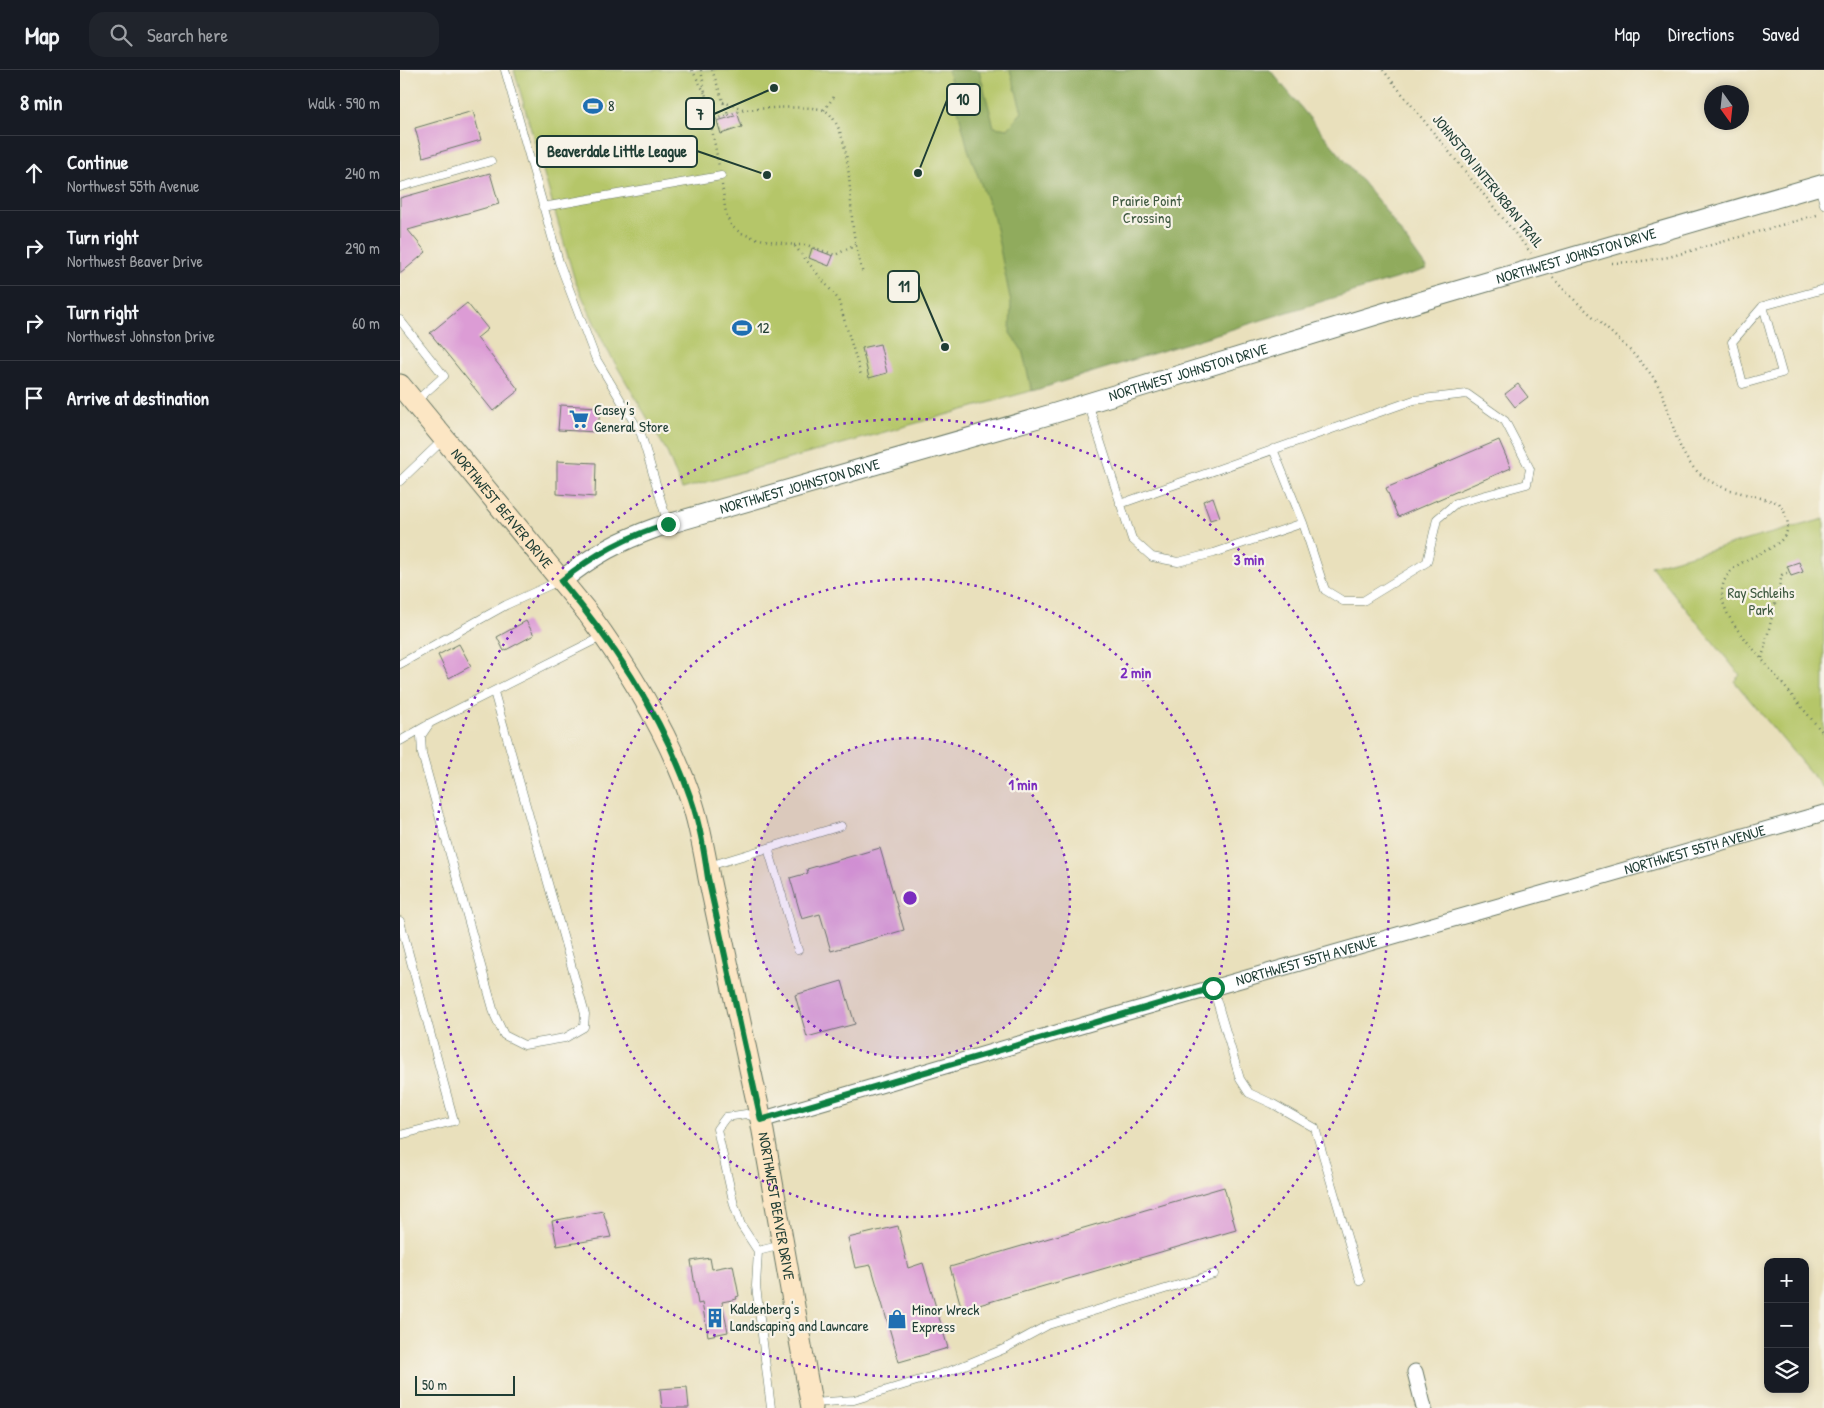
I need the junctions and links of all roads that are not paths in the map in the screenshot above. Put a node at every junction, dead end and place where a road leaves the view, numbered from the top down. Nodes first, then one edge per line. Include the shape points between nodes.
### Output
1 (505, 70) edge
2 (491, 161) dead end
3 (721, 176) road end
4 (1822, 185) edge
5 (400, 187) edge
6 (1824, 204) edge
7 (543, 207) junction
8 (1824, 289) edge
9 (1763, 306) junction
10 (400, 320) edge
11 (400, 386) edge
12 (414, 403) junction
13 (1088, 403) junction
14 (444, 439) junction
15 (1273, 449) junction
16 (400, 481) edge
17 (1120, 504) junction
18 (1303, 523) junction
19 (668, 524) junction
20 (561, 581) junction
21 (605, 635) junction
22 (400, 664) edge
23 (494, 692) junction
24 (430, 723) junction
25 (400, 741) edge
26 (1824, 813) edge
27 (841, 826) dead end
28 (768, 848) junction
29 (707, 867) junction
30 (400, 921) edge
31 (798, 950) dead end
32 (1213, 988) junction
33 (761, 1120) junction
34 (400, 1136) edge
35 (783, 1245) junction
36 (758, 1251) junction
37 (1214, 1274) dead end
38 (1360, 1280) dead end
39 (1415, 1372) dead end
40 (811, 1406) edge
41 (771, 1408) edge
42 (1424, 1408) edge

1 - 7 lane
2 - 5 lane
3 - 7 lane
4 - 6 lane
4 - 13 street, NORTHWEST JOHNSTON DRIVE via 1547,272
7 - 19 lane via 562,272 595,357 641,434
8 - 9 lane
9 - 9 lane via 1732,342 1743,384 1782,373
10 - 12 lane via 444,376
11 - 12 main road, NORTHWEST BEAVER DRIVE
12 - 14 main road, NORTHWEST BEAVER DRIVE
13 - 17 lane
13 - 19 street, NORTHWEST JOHNSTON DRIVE
14 - 16 lane
14 - 20 main road, NORTHWEST BEAVER DRIVE
15 - 17 lane
15 - 18 lane
15 - 18 lane via 1414,400 1467,394 1505,421 1530,468 1527,484 1456,503 1437,519 1428,562 1363,601 1343,601 1325,590
17 - 18 lane via 1132,540 1152,557 1178,562
19 - 20 street, NORTHWEST JOHNSTON DRIVE via 630,536 606,548
20 - 21 main road, NORTHWEST BEAVER DRIVE
20 - 22 lane via 506,605
21 - 23 lane
21 - 29 main road, NORTHWEST BEAVER DRIVE via 644,698 676,760 691,800
23 - 24 lane
23 - 24 lane via 585,1014 584,1027 566,1038 524,1045 504,1035 495,1016 422,754 421,736
24 - 25 lane
26 - 32 street, NORTHWEST 55TH AVENUE
27 - 28 lane
28 - 29 lane
28 - 31 lane
29 - 33 main road, NORTHWEST BEAVER DRIVE
30 - 34 lane via 454,1121
32 - 33 street, NORTHWEST 55TH AVENUE
32 - 38 lane via 1240,1079 1250,1093 1315,1128
33 - 35 main road, NORTHWEST BEAVER DRIVE
33 - 36 lane via 746,1114 726,1117 717,1129 734,1205 741,1225
35 - 36 lane
35 - 40 main road, NORTHWEST BEAVER DRIVE
36 - 41 lane via 756,1286
37 - 40 lane via 1048,1325 1004,1349 950,1371 854,1400
39 - 42 street

